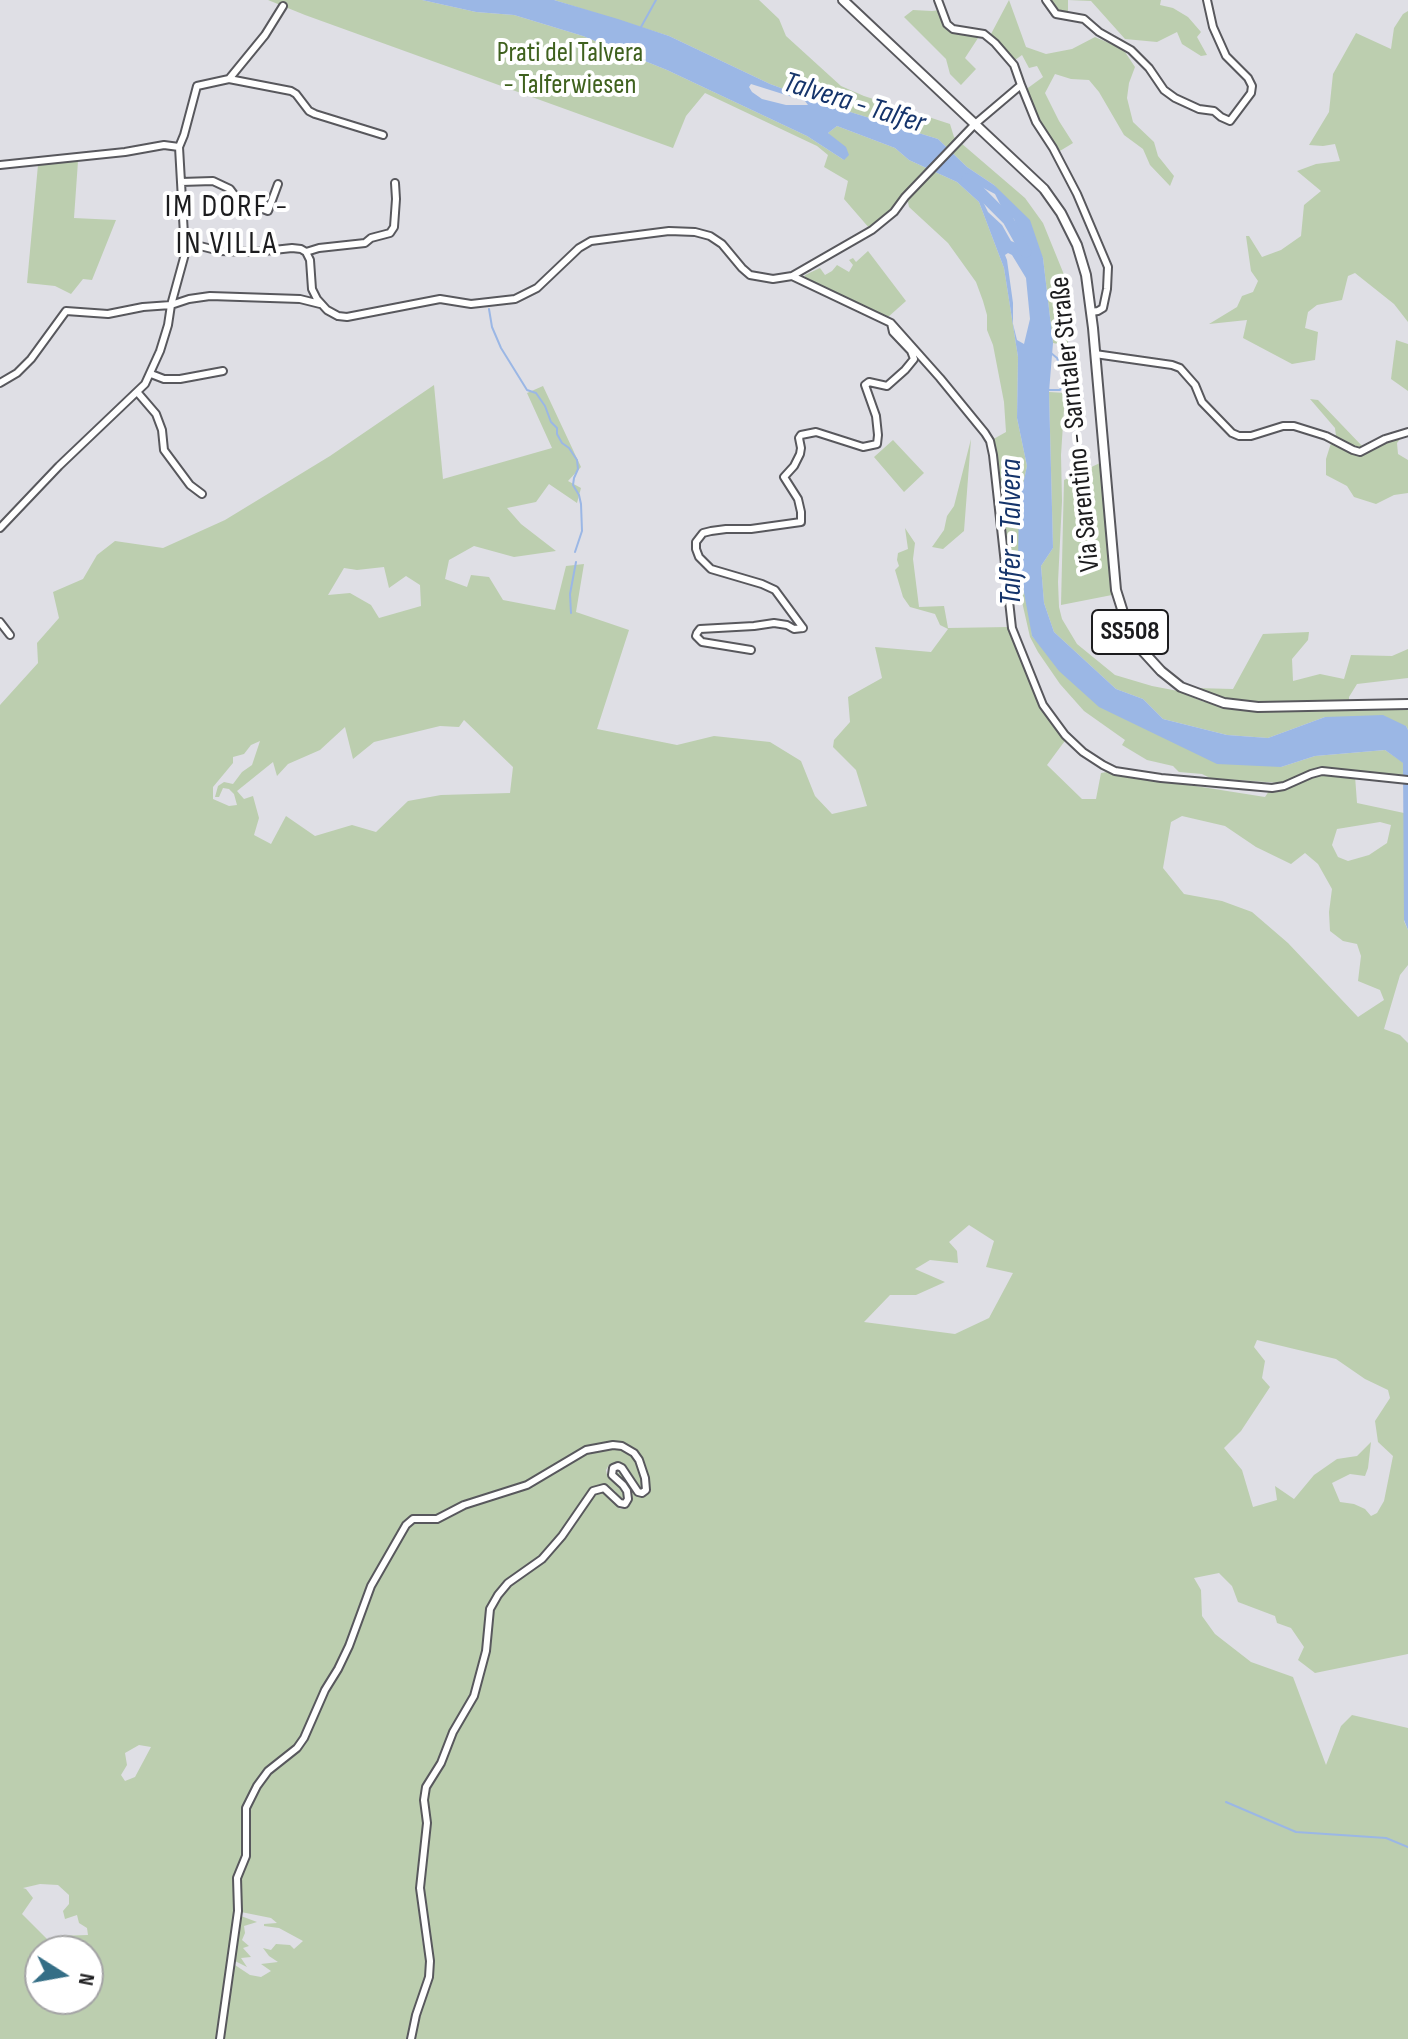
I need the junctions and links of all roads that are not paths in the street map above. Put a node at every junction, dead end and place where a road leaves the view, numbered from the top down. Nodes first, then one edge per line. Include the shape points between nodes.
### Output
1 (843, 0) edge
2 (938, 0) edge
3 (1046, 0) edge
4 (1207, 0) edge
5 (283, 6) dead end
6 (229, 79) junction
7 (1021, 85) junction
8 (971, 128) junction
9 (383, 135) dead end
10 (179, 147) junction
11 (0, 165) edge
12 (181, 182) junction
13 (395, 183) dead end
14 (278, 184) dead end
15 (188, 243) junction
16 (306, 252) junction
17 (792, 276) junction
18 (312, 289) junction
19 (300, 299) junction
20 (171, 305) junction
21 (321, 305) junction
22 (1091, 312) junction
23 (891, 323) junction
24 (1095, 354) junction
25 (223, 371) dead end
26 (151, 374) junction
27 (0, 383) edge
28 (138, 393) junction
29 (1408, 432) edge
30 (202, 494) dead end
31 (0, 528) edge
32 (0, 622) edge
33 (10, 635) dead end
34 (751, 650) dead end
35 (1408, 704) edge
36 (1408, 780) edge
37 (220, 2039) edge
38 (411, 2039) edge

1 - 8 main road, Via Sarentino - Sarntaler Straße
2 - 7 street via 953,29 984,34 995,43 1014,65
3 - 4 street via 1056,14 1084,19 1131,50 1175,98 1230,121 1252,86 1226,56
5 - 6 street
6 - 9 street via 291,91 315,114
6 - 10 street via 197,86
7 - 8 street
7 - 22 street via 1108,267 1103,308
8 - 17 street via 894,212
8 - 22 main road, Via Sarentino - Sarntaler Straße via 1044,189 1061,213 1077,245
10 - 11 street
10 - 12 street
12 - 14 street via 213,181 268,211
12 - 15 street
13 - 16 street via 390,233 365,243
15 - 16 street via 220,251
15 - 20 street
16 - 18 street
17 - 21 street via 750,275 710,236 669,231 591,241 537,288 515,299 471,304 440,299 347,317
17 - 23 street
18 - 19 street
18 - 21 street
19 - 20 street via 210,296
19 - 21 street
20 - 26 street
20 - 27 street via 108,314 66,311 31,359
22 - 24 main road, Via Sarentino - Sarntaler Straße
23 - 34 street via 914,359 887,386 865,385 876,416 877,444 861,447 816,432 801,435 800,454 784,477 798,499 801,522 703,533 696,542 699,557 711,569 775,590 803,628 774,623 700,629 696,636 702,642
23 - 36 street via 991,445 1012,628 1043,705 1083,752 1115,771 1258,787 1284,786 1322,771
24 - 29 street via 1180,368 1202,402 1239,436 1294,426 1360,452
24 - 35 main road, Via Sarentino - Sarntaler Straße / SS508 via 1116,590 1133,638 1148,657 1181,687 1224,703
25 - 26 street via 180,379
26 - 28 street
28 - 30 street via 156,414 164,450
28 - 31 street
32 - 33 street
37 - 38 street via 237,1924 237,1878 246,1856 246,1808 268,1771 304,1738 349,1646 371,1586 406,1525 413,1519 437,1519 527,1485 586,1450 622,1446 639,1460 646,1490 638,1492 622,1468 613,1468 612,1475 627,1491 627,1502 621,1504 602,1487 593,1491 542,1559 498,1595 490,1609 474,1696 426,1787 420,1888 430,1961

